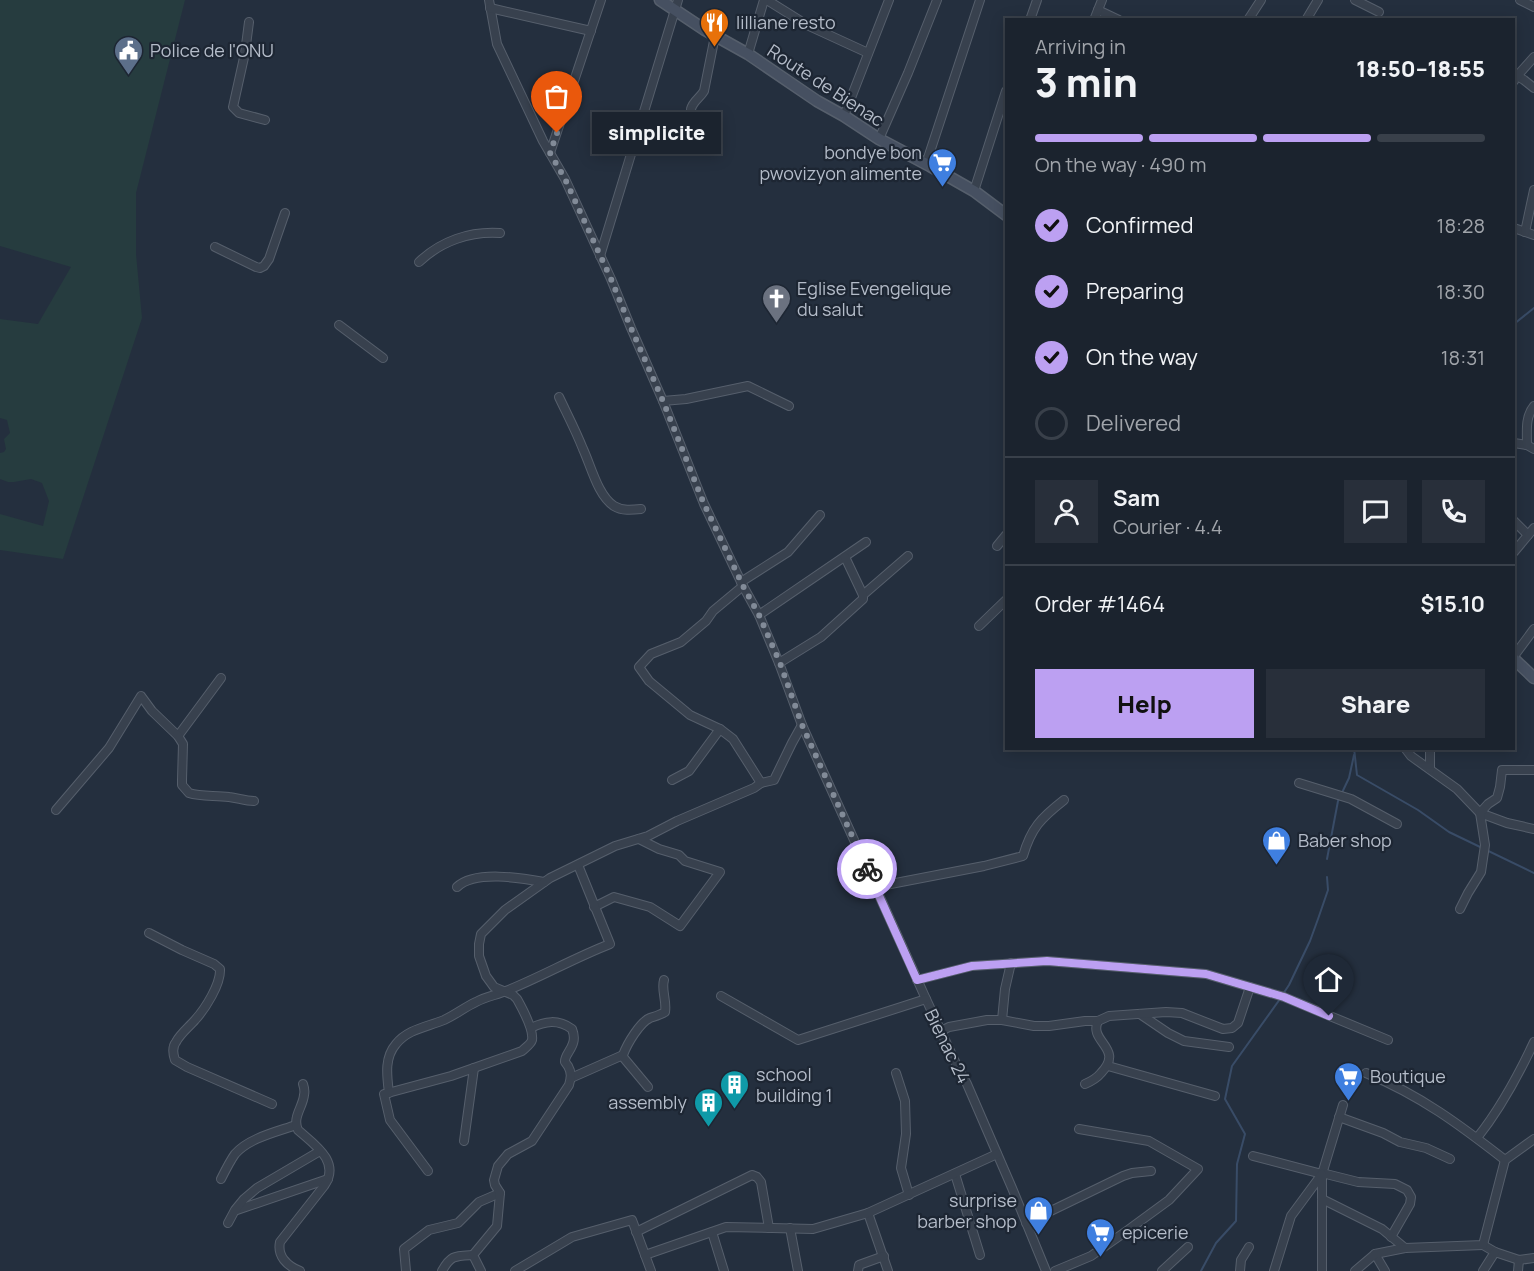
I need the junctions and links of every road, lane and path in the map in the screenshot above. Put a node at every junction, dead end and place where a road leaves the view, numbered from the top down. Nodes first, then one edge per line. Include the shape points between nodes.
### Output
1 (601, 0) edge
2 (660, 0) edge
3 (766, 0) edge
4 (889, 0) edge
5 (937, 0) edge
6 (980, 0) edge
7 (1037, 0) edge
8 (1102, 0) edge
9 (1261, 0) edge
10 (1318, 0) edge
11 (1355, 0) edge
12 (1520, 0) edge
13 (490, 4) edge
14 (676, 5) edge
15 (1534, 7) edge
16 (1098, 9) junction
17 (1379, 12) dead end
18 (1031, 18) edge
19 (1095, 18) edge
20 (1115, 18) edge
21 (1249, 18) edge
22 (1307, 18) edge
23 (249, 22) dead end
24 (591, 31) junction
25 (715, 36) junction
26 (868, 53) junction
27 (748, 54) junction
28 (1534, 57) edge
29 (1515, 76) edge
30 (1515, 78) edge
31 (1534, 88) edge
32 (1005, 94) edge
33 (691, 109) dead end
34 (844, 116) junction
35 (265, 120) dead end
36 (879, 139) junction
37 (550, 153) junction
38 (926, 164) junction
39 (1534, 190) edge
40 (974, 191) junction
41 (285, 213) dead end
42 (1005, 213) edge
43 (1515, 228) edge
44 (1524, 232) junction
45 (500, 233) dead end
46 (1534, 235) edge
47 (215, 247) dead end
48 (600, 256) junction
49 (419, 262) dead end
50 (339, 325) dead end
51 (383, 358) dead end
52 (559, 397) dead end
53 (663, 401) junction
54 (789, 406) dead end
55 (1534, 406) edge
56 (1515, 443) edge
57 (1530, 447) edge
58 (641, 509) dead end
59 (820, 515) dead end
60 (1515, 522) edge
61 (1531, 532) edge
62 (1005, 536) edge
63 (866, 542) dead end
64 (997, 546) dead end
65 (1515, 551) edge
66 (908, 556) dead end
67 (844, 557) junction
68 (742, 584) junction
69 (863, 595) junction
70 (1005, 601) edge
71 (759, 615) junction
72 (979, 626) dead end
73 (1534, 629) edge
74 (1515, 656) edge
75 (1515, 658) edge
76 (780, 663) junction
77 (221, 678) dead end
78 (1534, 678) edge
79 (802, 725) junction
80 (720, 729) junction
81 (178, 736) junction
82 (1406, 750) edge
83 (1430, 750) edge
84 (1430, 769) junction
85 (1534, 770) edge
86 (672, 780) dead end
87 (760, 783) junction
88 (1299, 783) dead end
89 (1064, 800) dead end
90 (254, 801) dead end
91 (56, 810) dead end
92 (1480, 813) junction
93 (1397, 824) dead end
94 (1534, 830) edge
95 (639, 839) junction
96 (578, 865) junction
97 (544, 882) junction
98 (457, 887) dead end
99 (875, 887) junction
100 (594, 907) junction
101 (1460, 909) dead end
102 (149, 933) dead end
103 (1011, 963) junction
104 (664, 980) dead end
105 (917, 980) junction
106 (1251, 987) junction
107 (505, 992) junction
108 (722, 996) dead end
109 (926, 999) junction
110 (1140, 1013) junction
111 (1002, 1020) junction
112 (1098, 1022) junction
113 (531, 1028) junction
114 (941, 1031) junction
115 (1388, 1040) dead end
116 (1534, 1041) edge
117 (1229, 1047) dead end
118 (623, 1055) junction
119 (1108, 1066) junction
120 (474, 1068) junction
121 (896, 1073) dead end
122 (1366, 1073) dead end
123 (571, 1078) junction
124 (303, 1084) dead end
125 (1085, 1084) dead end
126 (648, 1087) dead end
127 (389, 1093) junction
128 (1215, 1096) dead end
129 (272, 1104) dead end
130 (1343, 1105) dead end
131 (1339, 1117) junction
132 (296, 1125) junction
133 (1079, 1129) dead end
134 (1478, 1138) junction
135 (1534, 1139) edge
136 (464, 1141) dead end
137 (320, 1150) junction
138 (997, 1154) junction
139 (1253, 1156) dead end
140 (1450, 1160) dead end
141 (1505, 1160) junction
142 (428, 1171) dead end
143 (1151, 1171) dead end
144 (1322, 1173) junction
145 (955, 1174) junction
146 (221, 1179) dead end
147 (329, 1179) junction
148 (500, 1193) junction
149 (909, 1195) junction
150 (1322, 1199) junction
151 (235, 1210) junction
152 (868, 1213) junction
153 (228, 1223) dead end
154 (1026, 1223) junction
155 (769, 1228) junction
156 (790, 1228) junction
157 (636, 1232) junction
158 (712, 1232) junction
159 (1391, 1237) junction
160 (1483, 1245) junction
161 (1188, 1247) dead end
162 (1249, 1247) dead end
163 (1405, 1248) junction
164 (1495, 1252) junction
165 (473, 1254) junction
166 (1375, 1254) junction
167 (980, 1255) dead end
168 (645, 1256) junction
169 (884, 1256) junction
170 (1534, 1258) edge
171 (1519, 1260) junction
172 (300, 1271) edge
173 (406, 1271) edge
174 (442, 1271) edge
175 (480, 1271) edge
176 (515, 1271) edge
177 (651, 1271) edge
178 (724, 1271) edge
179 (798, 1271) edge
180 (858, 1271) edge
181 (888, 1271) edge
182 (1046, 1271) edge
183 (1055, 1271) edge
184 (1162, 1271) edge
185 (1240, 1271) edge
186 (1274, 1271) edge
187 (1322, 1271) edge
188 (1355, 1271) edge
189 (1385, 1271) edge
190 (1483, 1271) edge
191 (1518, 1271) edge

1 - 24 street
2 - 14 main road, Route de Bienac
3 - 26 street via 807,25
3 - 27 street
4 - 26 street
5 - 36 street
6 - 38 street
7 - 18 street
8 - 16 street
9 - 21 street
10 - 22 street
11 - 17 street
12 - 15 street
13 - 24 street
13 - 37 street, Bienac 24 via 497,44
14 - 25 main road, Route de Bienac
14 - 48 street
16 - 19 street
16 - 20 street
23 - 35 street via 233,107
24 - 37 street
25 - 27 main road, Route de Bienac
25 - 33 street via 704,92
26 - 34 street
27 - 34 main road, Route de Bienac
28 - 29 street
30 - 31 street
32 - 40 street
34 - 36 main road, Route de Bienac
36 - 38 main road, Route de Bienac
37 - 48 street, Bienac 24
38 - 40 main road, Route de Bienac
39 - 44 street
40 - 42 main road, Route de Bienac
41 - 47 street via 269,260 260,268
43 - 44 street
44 - 46 street
45 - 49 street via 478,232 450,241
48 - 53 street, Bienac 24
50 - 51 street
52 - 58 street via 600,491 615,507
53 - 54 street via 748,386
53 - 68 street, Bienac 24 via 704,504
55 - 57 street via 1527,422
56 - 57 street
59 - 68 street via 788,552
60 - 61 street
61 - 65 street
62 - 64 street
63 - 67 street
66 - 69 street
67 - 69 street
67 - 71 street
68 - 71 street, Bienac 24
68 - 80 street via 681,642 651,654 639,668 690,715
69 - 76 street via 821,637
70 - 72 street
71 - 76 street, Bienac 24
73 - 74 street
75 - 78 main road
76 - 79 street, Bienac 24
77 - 81 street
79 - 87 street via 774,780
79 - 99 street, Bienac 24
80 - 86 street via 689,771
80 - 87 street via 733,740
81 - 90 street via 183,744 182,785 189,793
81 - 91 street via 141,696 109,748
82 - 84 street
83 - 84 street
84 - 92 street
85 - 92 street via 1502,770 1497,798
87 - 95 street
88 - 93 street via 1351,799
89 - 99 street via 1028,838 1023,856
92 - 94 street
92 - 101 street via 1485,845 1481,872
95 - 96 street
95 - 100 street via 685,861 720,872 680,926 650,907 614,897
96 - 97 street
96 - 100 street
97 - 98 street via 478,878
97 - 107 street via 481,934 479,956 486,976 494,987
99 - 105 street, Bienac 24
100 - 107 street via 610,944
102 - 129 street via 220,969 217,986 198,1017 176,1041 175,1060
103 - 105 street via 972,966
103 - 106 street via 1047,961 1206,974
103 - 111 street
104 - 118 street via 665,1012 641,1025
105 - 109 street, Bienac 24
106 - 110 street via 1238,1023 1232,1028 1223,1029 1182,1013
106 - 115 street
107 - 113 street via 517,999
107 - 127 street via 478,1000 405,1035 389,1058
108 - 109 street via 798,1040
109 - 114 street, Bienac 24
110 - 112 street via 1109,1016
110 - 117 street via 1184,1041
111 - 112 street via 1034,1026
111 - 114 street
112 - 119 street via 1096,1031 1110,1058
113 - 120 street via 532,1039 522,1051
113 - 123 street via 556,1022 572,1029 573,1043 565,1062
114 - 138 street, Bienac 24
116 - 134 street via 1507,1096
118 - 123 street
118 - 126 street
119 - 125 street
119 - 128 street
120 - 127 street
120 - 136 street
121 - 149 street via 905,1101 901,1168
122 - 134 street via 1431,1105
123 - 148 street via 532,1141 508,1154 498,1166 494,1180
124 - 132 street
127 - 142 street via 384,1094 390,1120
130 - 131 street
131 - 140 street
131 - 144 street
132 - 137 street
132 - 146 street via 243,1148
133 - 183 street via 1149,1141 1198,1169 1169,1200 1136,1224 1091,1256
134 - 141 street
135 - 141 street
137 - 147 street via 329,1163
137 - 151 street via 257,1188
138 - 145 street
138 - 154 street, Bienac 24
139 - 144 street
141 - 160 street
143 - 154 street via 1123,1176
144 - 150 street
144 - 159 street via 1358,1182 1395,1184 1407,1190 1410,1204
144 - 186 street via 1291,1216
145 - 149 street
145 - 167 street
147 - 151 street
147 - 172 street via 280,1242 285,1262
148 - 165 street via 497,1226
148 - 173 street via 479,1202 458,1223 429,1230 404,1249
149 - 152 street
150 - 159 street
150 - 187 street
151 - 153 street
152 - 156 street via 813,1229
152 - 169 street
154 - 182 street, Bienac 24
155 - 156 street
155 - 157 street via 761,1182 752,1175
155 - 158 street via 726,1227
156 - 179 street
157 - 168 street
157 - 176 street via 632,1220 572,1237
158 - 168 street
158 - 178 street
159 - 163 street
160 - 163 street
160 - 164 street
161 - 184 street
162 - 185 street
163 - 166 street
164 - 171 street
164 - 190 street
165 - 174 street via 455,1256
165 - 175 street
166 - 188 street
166 - 189 street
168 - 177 street
169 - 180 street via 859,1265
169 - 181 street
170 - 171 street
171 - 191 street

